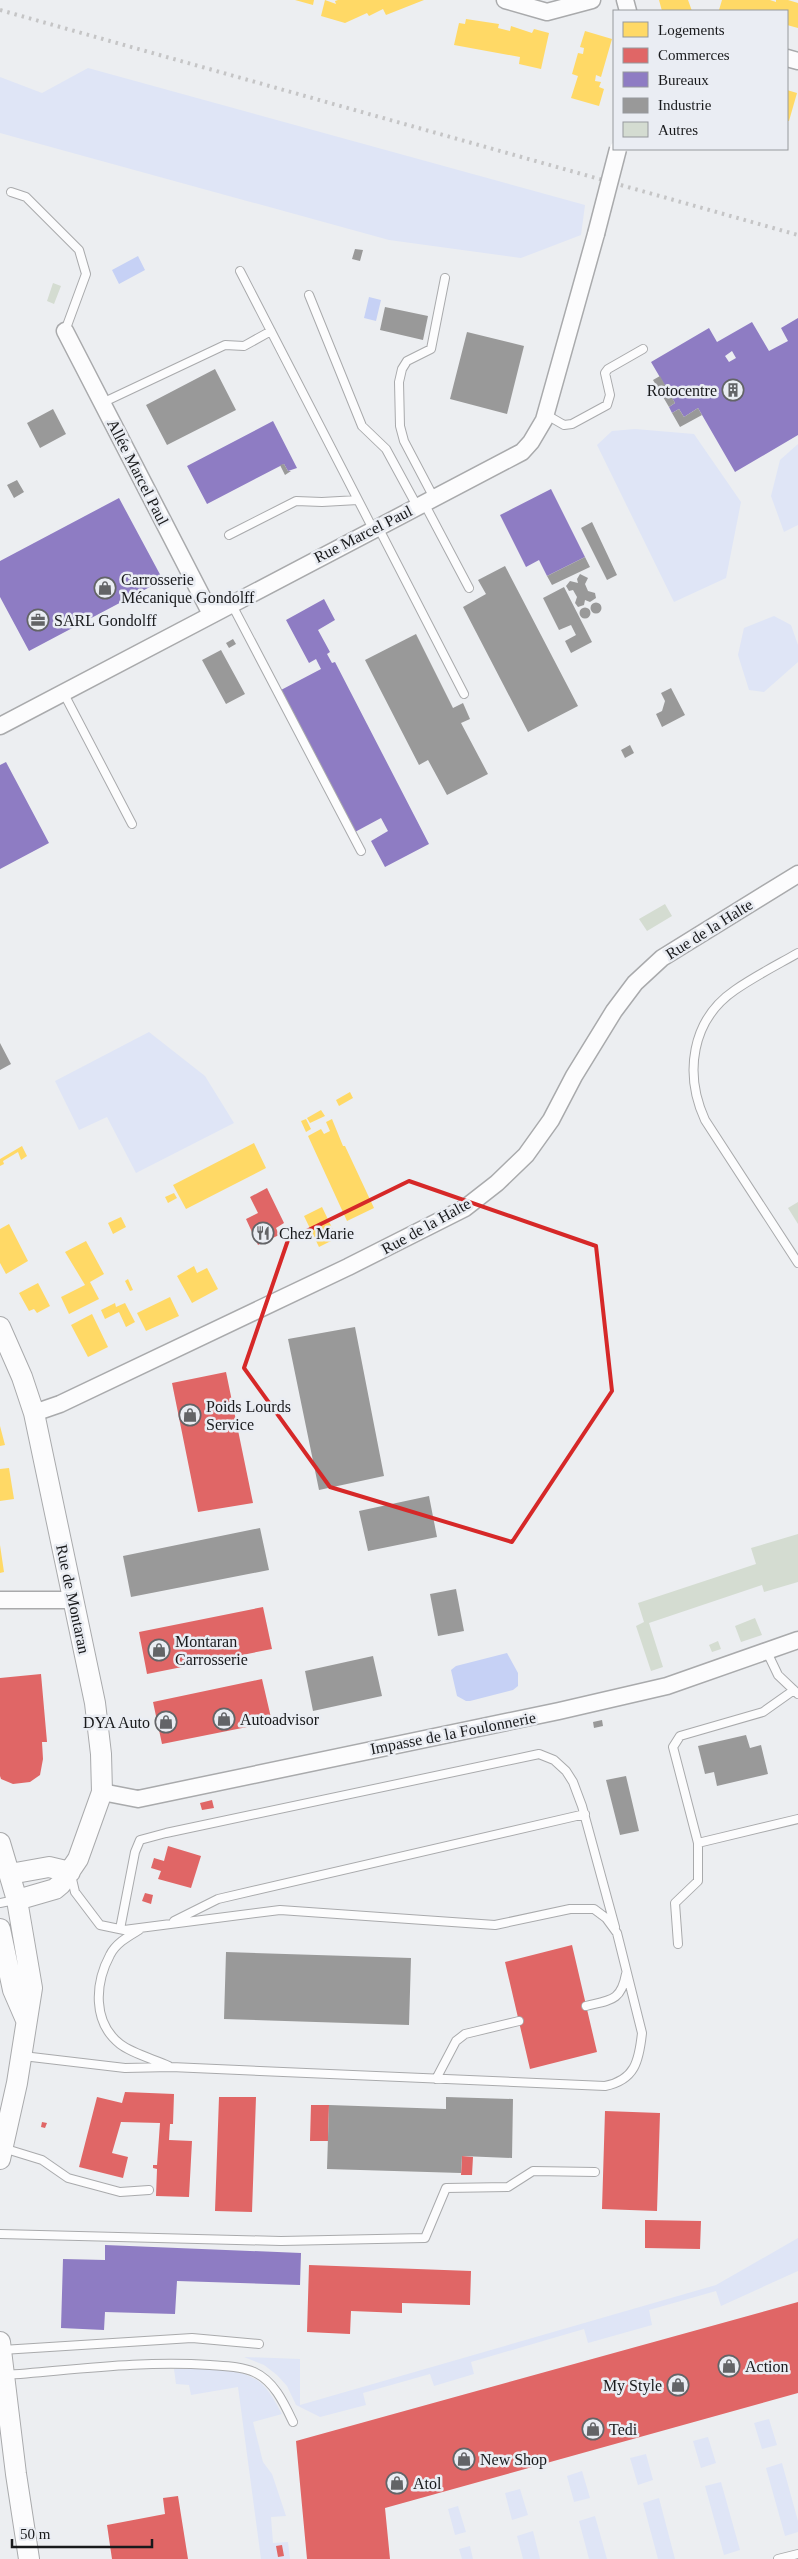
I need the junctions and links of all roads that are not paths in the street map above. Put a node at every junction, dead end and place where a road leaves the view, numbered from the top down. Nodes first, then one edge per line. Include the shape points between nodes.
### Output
1 (505, 0) edge
2 (592, 0) edge
3 (618, 150) edge
4 (11, 192) dead end
5 (240, 271) dead end
6 (445, 278) dead end
7 (310, 295) dead end
8 (66, 331) joint
9 (271, 331) junction
10 (643, 349) dead end
11 (102, 402) junction
12 (545, 414) junction
13 (358, 500) junction
14 (425, 502) junction
15 (376, 528) junction
16 (229, 534) dead end
17 (469, 588) dead end
18 (230, 604) junction
19 (211, 614) junction
20 (63, 692) junction
21 (464, 694) dead end
22 (0, 726) edge
23 (132, 824) dead end
24 (360, 851) dead end
25 (798, 874) edge
26 (798, 953) edge
27 (798, 1263) edge
28 (0, 1327) edge
29 (34, 1413) junction
30 (0, 1600) edge
31 (73, 1600) junction
32 (798, 1640) edge
33 (767, 1652) junction
34 (796, 1692) edge
35 (102, 1792) junction
36 (585, 1814) junction
37 (798, 1819) edge
38 (0, 1843) edge
39 (698, 1843) junction
40 (70, 1872) junction
41 (5, 1875) edge
42 (9, 1902) edge
43 (168, 1924) junction
44 (143, 1928) junction
45 (0, 1929) edge
46 (120, 1929) junction
47 (617, 1933) junction
48 (678, 1944) dead end
49 (627, 1972) junction
50 (586, 2006) dead end
51 (26, 2020) junction
52 (519, 2021) dead end
53 (21, 2056) junction
54 (171, 2067) junction
55 (436, 2079) junction
56 (1, 2153) edge
57 (595, 2172) dead end
58 (149, 2190) dead end
59 (0, 2234) edge
60 (0, 2342) edge
61 (259, 2344) dead end
62 (0, 2350) edge
63 (3, 2385) edge
64 (293, 2422) dead end
65 (798, 2554) edge
66 (29, 2559) edge
67 (778, 2559) edge

1 - 2 street via 547,12
3 - 12 street, Rue Marcel Paul, bridge
4 - 8 lane via 26,198 79,250 85,264 86,274
5 - 9 lane
6 - 14 lane via 431,349 407,361 399,382 400,426
7 - 14 lane via 362,426 386,448
8 - 11 street, Allée Marcel Paul
9 - 11 lane via 244,346 225,344
9 - 13 lane
10 - 12 lane via 608,369 605,374 610,396 607,405 572,424 564,425
11 - 19 street, Allée Marcel Paul
12 - 14 street, Rue Marcel Paul via 531,442 522,452
13 - 15 lane
13 - 16 lane via 296,501
14 - 15 street, Rue Marcel Paul
14 - 17 lane
15 - 18 street, Rue Marcel Paul
15 - 21 lane
18 - 19 street, Rue Marcel Paul
18 - 24 lane
19 - 20 street, Rue Marcel Paul
20 - 22 street, Rue Marcel Paul
20 - 23 lane
25 - 29 street, Rue de la Halte via 669,953 635,983 614,1010 551,1120 526,1155 465,1208 60,1404
26 - 27 lane via 734,991 718,1006 697,1037 692,1068 698,1104 705,1120
28 - 29 street, Rue de Montaran
29 - 31 street, Rue de Montaran
30 - 31 street
31 - 35 street, Rue de Montaran via 95,1703
32 - 33 street, Impasse de la Foulonnerie
33 - 34 lane via 778,1676
33 - 35 street, Impasse de la Foulonnerie via 667,1686 559,1711 138,1799
34 - 39 lane via 763,1712 680,1736 673,1747
35 - 40 street, Rue de Montaran via 78,1859
36 - 43 lane via 218,1899
36 - 46 lane via 566,1771 554,1760 539,1754 166,1833 140,1840
36 - 47 lane
37 - 39 lane
38 - 41 street
39 - 48 lane via 698,1881 675,1903
40 - 41 street via 50,1867
40 - 42 street, Rue de Montaran via 55,1889
40 - 46 lane via 75,1892 100,1925
41 - 42 street
42 - 51 street via 32,1988
43 - 44 lane
43 - 47 lane via 280,1910 495,1925 582,1908 594,1909
44 - 46 lane
44 - 54 lane via 126,1938 110,1954 100,1981 98,2006 102,2021 120,2044
45 - 51 street via 13,1990
47 - 49 lane
49 - 50 lane via 620,1995
49 - 55 lane via 642,2033 636,2064 618,2084
51 - 53 street
52 - 55 lane via 465,2034 456,2041
53 - 54 lane via 125,2068
53 - 56 street
54 - 55 lane
56 - 58 lane via 42,2160 68,2178 120,2192
57 - 59 lane via 533,2171 508,2187 446,2188 425,2238 281,2241
60 - 62 street
61 - 62 lane via 192,2338
62 - 63 street
63 - 64 lane via 174,2362 232,2366 254,2372 269,2382
63 - 66 street
65 - 67 lane

